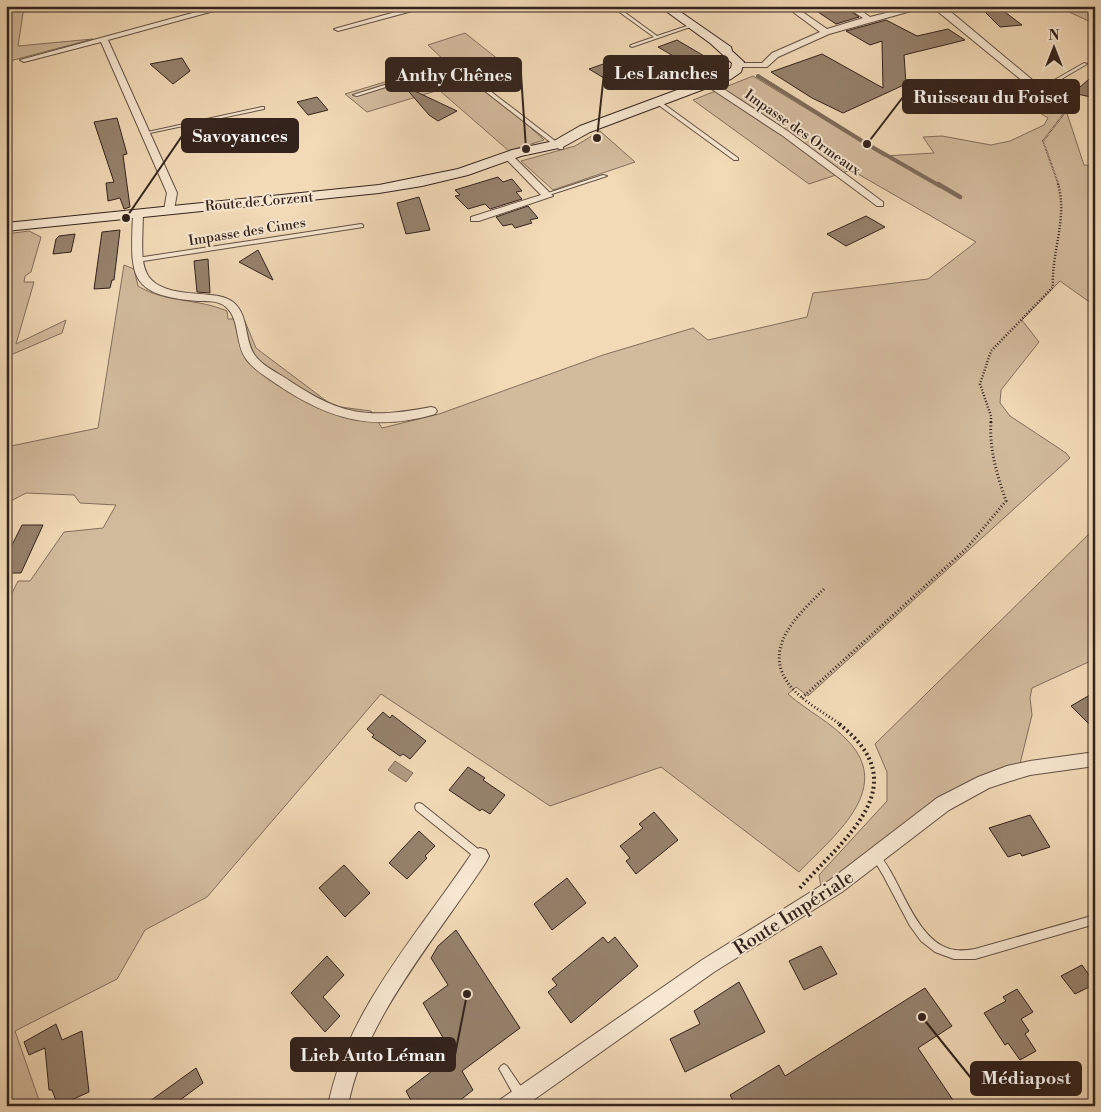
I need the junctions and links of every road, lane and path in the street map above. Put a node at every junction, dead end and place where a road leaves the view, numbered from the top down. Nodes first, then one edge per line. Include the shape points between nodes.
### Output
1 (228, 6) edge
2 (427, 6) edge
3 (613, 6) edge
4 (664, 6) edge
5 (789, 6) edge
6 (848, 6) edge
7 (925, 6) edge
8 (935, 6) edge
9 (404, 9) edge
10 (869, 19) junction
11 (691, 26) junction
12 (338, 29) dead end
13 (826, 32) junction
14 (656, 37) junction
15 (104, 40) junction
16 (632, 46) dead end
17 (24, 60) dead end
18 (1086, 64) dead end
19 (743, 66) junction
20 (710, 84) junction
21 (1039, 90) junction
22 (355, 95) dead end
23 (659, 103) junction
24 (262, 108) dead end
25 (145, 133) junction
26 (559, 146) junction
27 (508, 156) junction
28 (736, 159) dead end
29 (605, 176) dead end
30 (547, 194) junction
31 (880, 204) dead end
32 (170, 210) junction
33 (138, 213) junction
34 (475, 218) dead end
35 (360, 226) dead end
36 (6, 227) edge
37 (137, 260) junction
38 (431, 411) dead end
39 (824, 589) dead end
40 (802, 698) junction
41 (1095, 759) edge
42 (419, 807) dead end
43 (480, 856) joint
44 (876, 857) junction
45 (790, 915) junction
46 (1095, 919) edge
47 (504, 1069) dead end
48 (514, 1101) edge
49 (338, 1106) edge

1 - 15 street
2 - 9 street
3 - 14 lane
4 - 11 street
5 - 13 street
6 - 10 street
7 - 10 street
8 - 21 street
9 - 12 street
10 - 13 street
11 - 14 lane
11 - 19 street via 740,58
13 - 19 street via 775,55 767,64
14 - 16 lane
15 - 17 street
15 - 25 street
18 - 21 lane
19 - 20 street, Route de Corzent via 746,72 740,76
20 - 23 street, Route de Corzent
20 - 31 street, Impasse des Ormeaux via 786,134
21 - 40 path via 1059,102 1066,111 1044,141 1060,197 1053,287 996,345 980,384 991,416 995,468 1006,501 966,549
22 - 26 lane via 454,64
23 - 26 street, Route de Corzent via 603,124 577,141
23 - 28 lane
24 - 25 lane
25 - 32 street via 172,193
26 - 27 street, Route de Corzent via 540,153
27 - 30 street
27 - 32 street, Route de Corzent via 448,176 395,187
29 - 30 lane
30 - 34 street
32 - 33 street, Route de Corzent
33 - 36 street, Route de Corzent
33 - 37 street
35 - 37 lane, Impasse des Cimes
37 - 38 street via 145,285 159,293 211,298 227,303 236,313 250,356 291,388 328,411 359,418 391,420
39 - 40 path via 794,622 778,650 781,674
40 - 45 path via 855,737 870,761 875,787 867,812 800,887 791,902
41 - 44 street, Route Impériale via 1030,768 984,782 943,804
42 - 43 lane
43 - 49 street via 362,1034 348,1062
44 - 45 street, Route Impériale
44 - 46 lane via 891,878 916,928 929,943 956,955 974,954
45 - 48 street, Route Impériale via 700,972
47 - 48 lane

